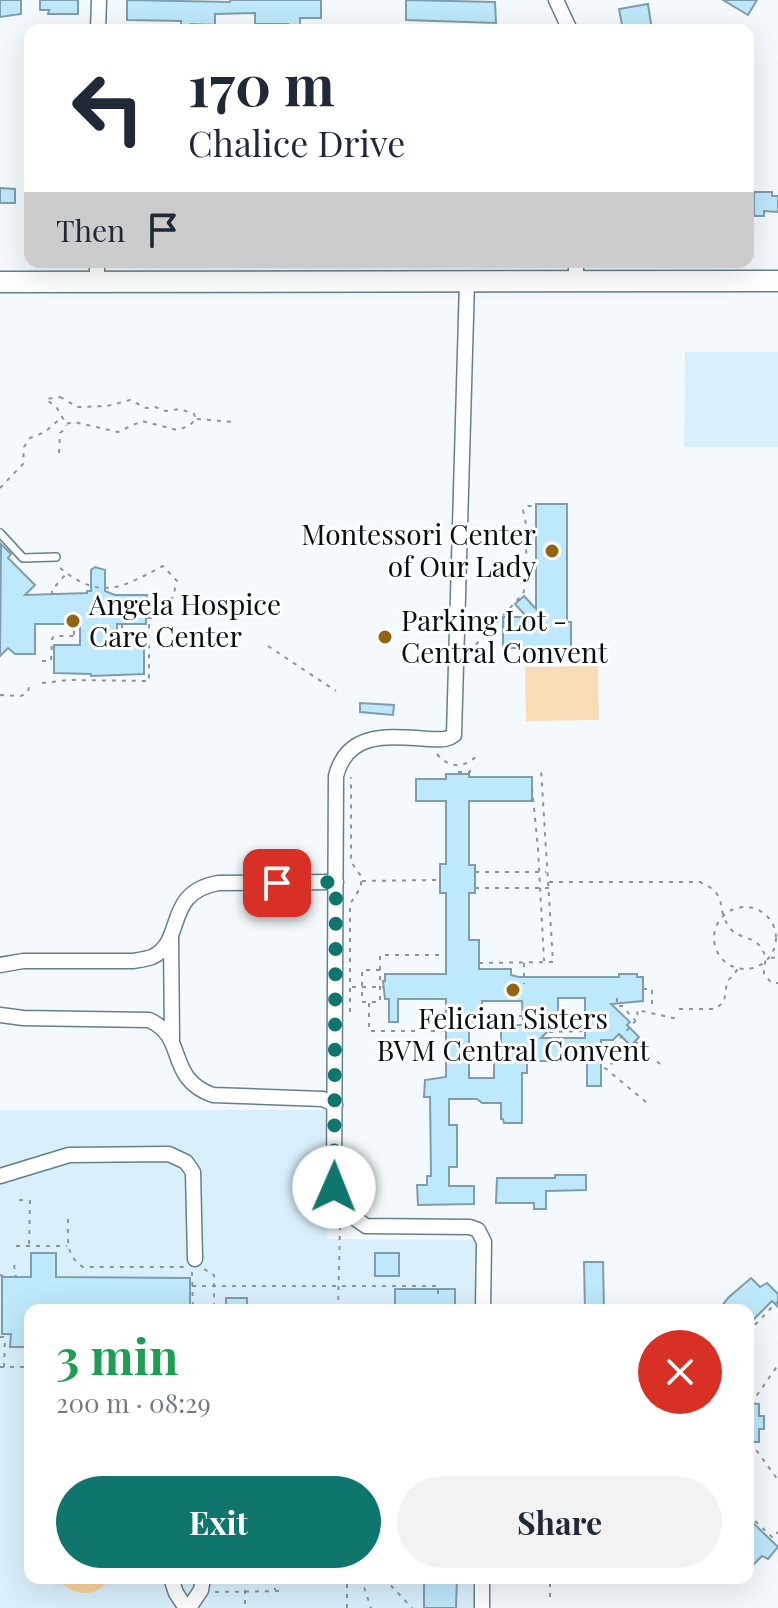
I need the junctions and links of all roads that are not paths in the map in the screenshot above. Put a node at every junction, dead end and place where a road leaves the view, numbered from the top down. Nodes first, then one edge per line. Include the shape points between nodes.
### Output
1 (99, 0) edge
2 (556, 0) edge
3 (98, 24) edge
4 (567, 24) edge
5 (97, 272) edge
6 (576, 272) edge
7 (778, 281) edge
8 (0, 282) edge
9 (467, 282) junction
10 (0, 533) edge
11 (56, 561) road end
12 (336, 882) junction
13 (171, 935) junction
14 (0, 965) edge
15 (0, 1015) edge
16 (172, 1039) junction
17 (335, 1105) junction
18 (0, 1176) edge
19 (196, 1263) road end
20 (483, 1304) edge
21 (173, 1584) edge
22 (482, 1584) edge
23 (206, 1585) edge
24 (188, 1608) edge
25 (482, 1608) edge

1 - 3 street
2 - 4 street
5 - 8 main road
5 - 9 main road
6 - 7 main road
6 - 9 main road
9 - 12 street via 454,735 442,740 373,739 351,748 336,776
10 - 11 lane via 23,558
12 - 13 street via 204,885 178,911
12 - 17 street
13 - 14 street via 150,958 133,961
13 - 16 street
15 - 16 street via 149,1020
16 - 17 street via 178,1063 198,1090 323,1099
17 - 20 street via 334,1187 339,1204 359,1223 374,1228 478,1230 484,1242
18 - 19 street via 69,1155 169,1154 193,1172
21 - 24 street
22 - 25 street
23 - 24 street

